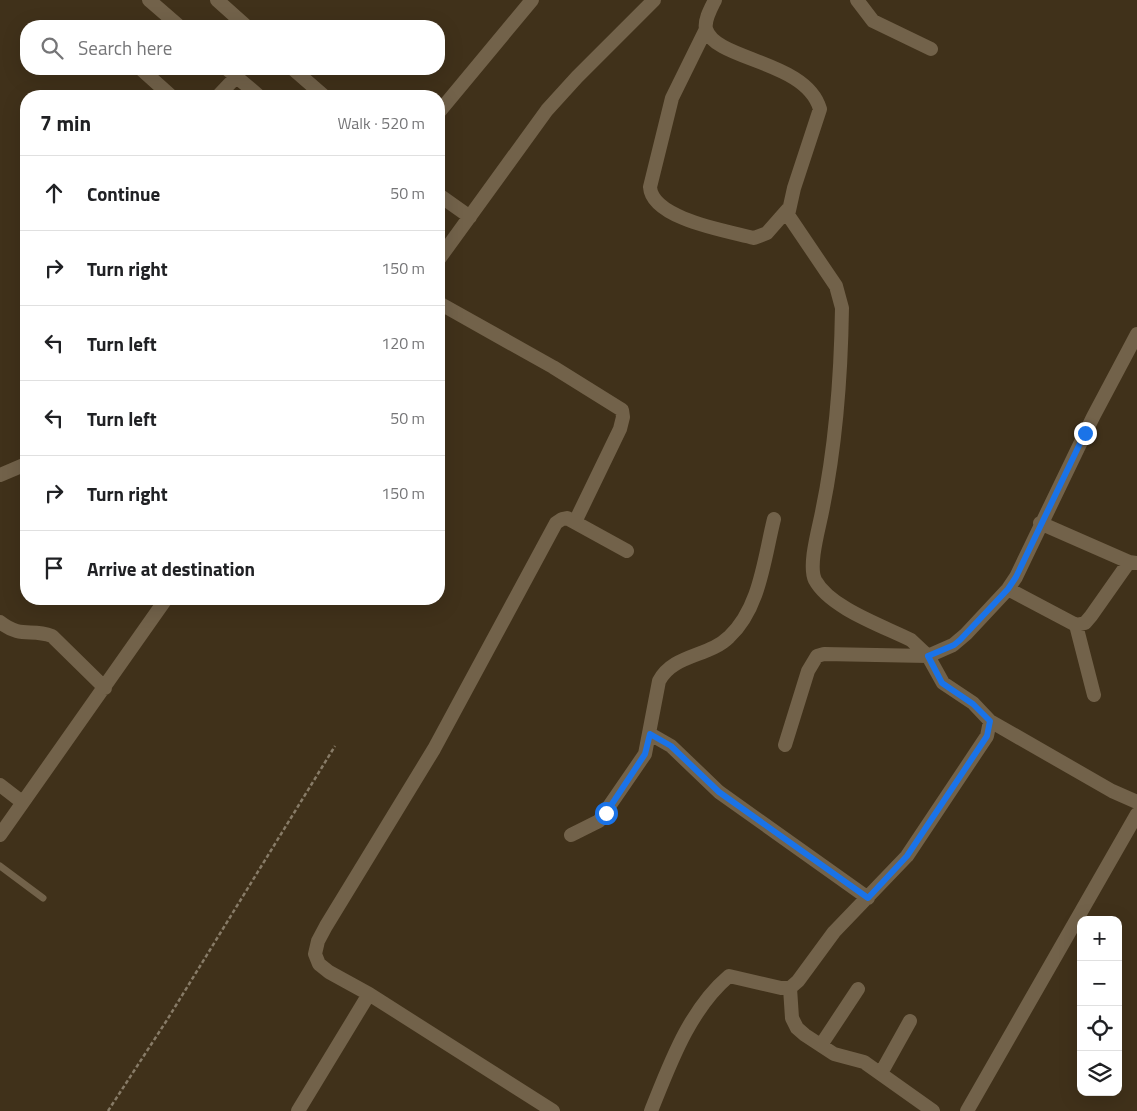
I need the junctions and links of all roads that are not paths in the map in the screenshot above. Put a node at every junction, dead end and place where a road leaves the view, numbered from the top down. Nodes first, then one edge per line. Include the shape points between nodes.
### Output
1 (149, 0) edge
2 (217, 0) edge
3 (532, 0) edge
4 (654, 0) edge
5 (715, 0) edge
6 (857, 0) edge
7 (171, 20) edge
8 (239, 20) edge
9 (706, 29) junction
10 (931, 49) dead end
11 (148, 75) edge
12 (230, 75) edge
13 (233, 75) edge
14 (300, 75) edge
15 (164, 90) edge
16 (221, 90) edge
17 (252, 90) edge
18 (317, 90) edge
19 (445, 105) edge
20 (445, 199) edge
21 (788, 209) junction
22 (470, 217) junction
23 (445, 251) edge
24 (445, 306) edge
25 (1137, 334) edge
26 (20, 467) edge
27 (0, 475) edge
28 (774, 519) dead end
29 (575, 522) junction
30 (1040, 524) junction
31 (627, 551) dead end
32 (1133, 562) edge
33 (1008, 589) junction
34 (162, 605) edge
35 (0, 622) edge
36 (1076, 624) junction
37 (928, 656) junction
38 (105, 688) junction
39 (1094, 695) dead end
40 (990, 721) junction
41 (650, 734) junction
42 (785, 745) dead end
43 (0, 785) edge
44 (22, 802) junction
45 (1137, 802) edge
46 (1137, 814) edge
47 (0, 835) edge
48 (571, 835) dead end
49 (0, 866) edge
50 (43, 898) dead end
51 (868, 898) junction
52 (790, 988) junction
53 (858, 990) dead end
54 (369, 994) junction
55 (910, 1021) dead end
56 (821, 1045) junction
57 (881, 1073) junction
58 (298, 1111) edge
59 (553, 1111) edge
60 (651, 1111) edge
61 (933, 1111) edge
62 (967, 1111) edge

1 - 7 street
2 - 8 street
3 - 19 street
4 - 22 street via 547,110
5 - 9 street
6 - 10 street via 873,21
9 - 21 street via 718,42 792,77 817,97 820,109 815,129
9 - 21 street via 672,98 650,195 668,212 754,238 767,232
11 - 15 street
12 - 16 street
13 - 17 street
14 - 18 street
20 - 22 street
21 - 37 street via 796,228 836,286 842,308 833,461 812,570 822,589 842,605 911,640
22 - 23 street
24 - 29 street via 554,367 622,410 620,428
25 - 30 street
26 - 27 street
28 - 41 street via 750,608 729,638 664,671 659,681
29 - 31 street
29 - 54 street via 562,518 551,531 434,749 318,941 315,954 319,964
30 - 32 street
30 - 33 street
32 - 36 street via 1085,623
33 - 36 street
33 - 37 street via 960,640
34 - 38 street
35 - 38 street via 16,633 52,636
36 - 39 street
37 - 40 street via 942,683 973,704
37 - 42 street via 817,656 808,671
38 - 44 street
40 - 45 street
40 - 51 street via 987,736 921,837 894,872
41 - 48 street via 645,754 606,813 591,826
41 - 51 street via 671,746 719,792
43 - 44 street
44 - 47 street
46 - 62 street
49 - 50 lane
51 - 52 street via 834,932
52 - 56 street via 794,1024
52 - 60 street via 729,976 717,986 678,1042
53 - 56 street
54 - 58 street
54 - 59 street
55 - 57 street
56 - 57 street via 834,1054 864,1062
57 - 61 street

